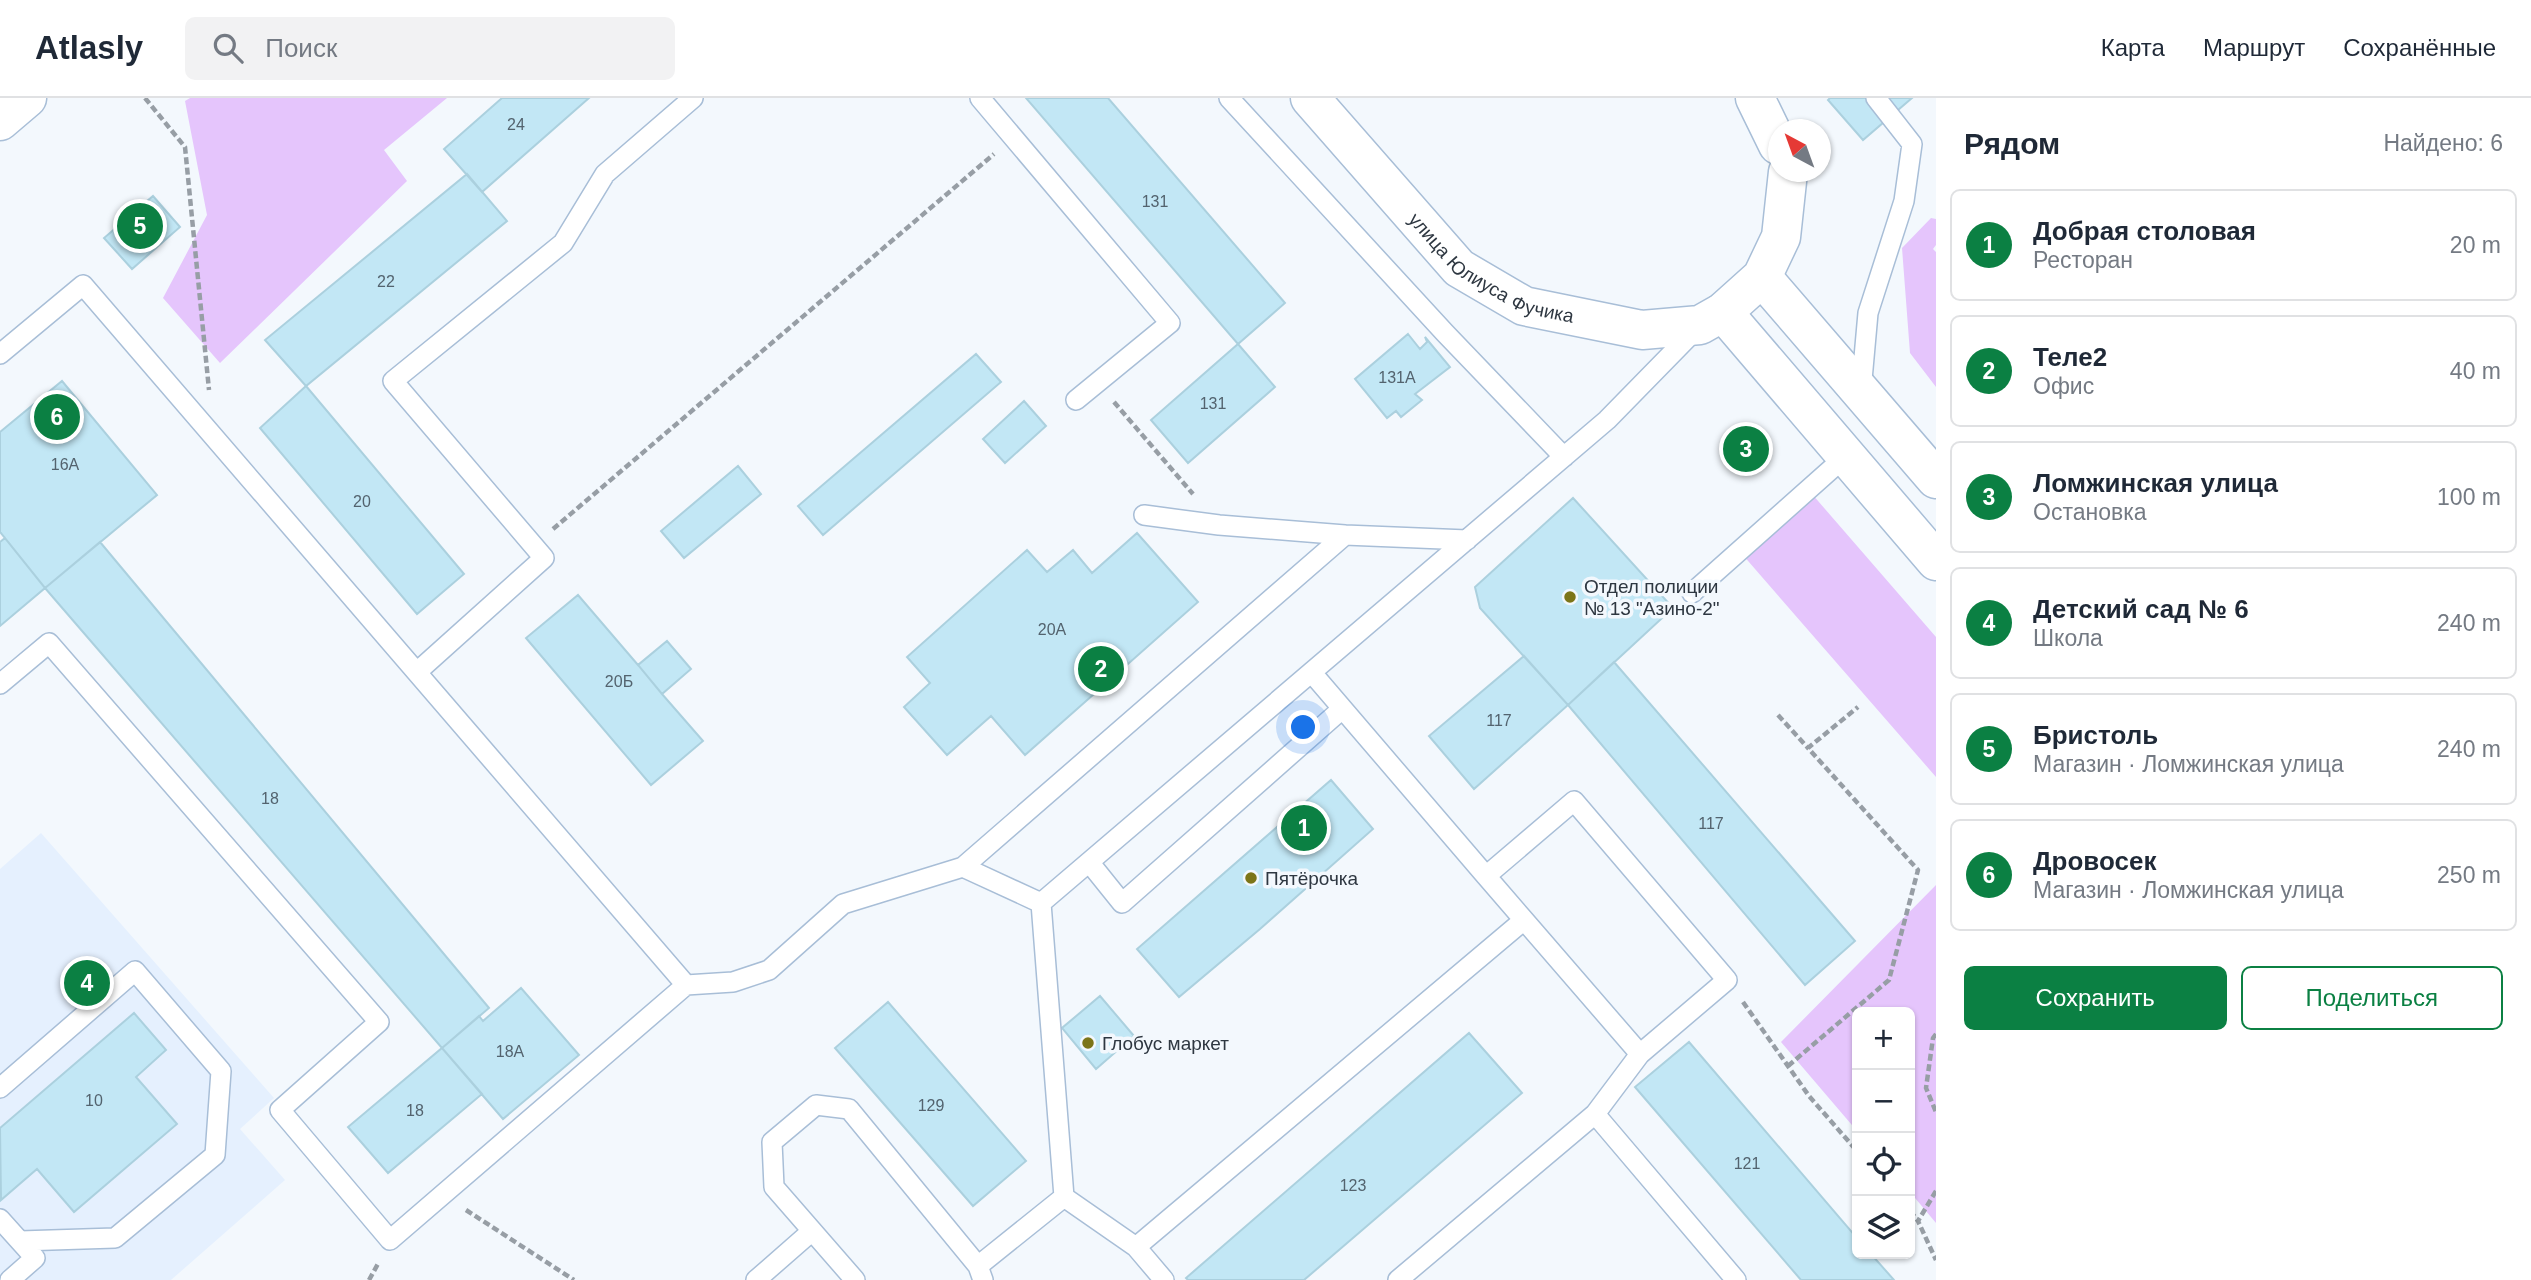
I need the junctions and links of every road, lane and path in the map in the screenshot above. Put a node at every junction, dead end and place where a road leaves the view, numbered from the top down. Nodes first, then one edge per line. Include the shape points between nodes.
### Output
1 (27, 98) edge
2 (145, 98) edge
3 (693, 98) edge
4 (981, 98) edge
5 (1229, 98) edge
6 (1310, 98) edge
7 (1755, 98) edge
8 (1876, 98) edge
9 (0, 121) edge
10 (1768, 123) edge
11 (1014, 137) junction
12 (1787, 182) edge
13 (1762, 278) junction
14 (1711, 318) junction
15 (0, 355) edge
16 (1097, 383) junction
17 (1861, 392) junction
18 (1076, 400) dead end
19 (214, 438) junction
20 (1846, 456) junction
21 (1564, 457) junction
22 (1932, 466) edge
23 (1144, 515) dead end
24 (1219, 525) junction
25 (1345, 536) junction
26 (1467, 540) junction
27 (534, 546) junction
28 (1936, 561) edge
29 (1692, 593) dead end
30 (417, 672) junction
31 (1312, 673) junction
32 (0, 684) edge
33 (1858, 707) dead end
34 (1342, 709) junction
35 (1778, 715) dead end
36 (1808, 748) junction
37 (1089, 862) junction
38 (962, 867) junction
39 (1486, 876) junction
40 (1041, 903) junction
41 (1524, 920) junction
42 (1727, 980) junction
43 (686, 985) junction
44 (1936, 1034) edge
45 (1640, 1054) junction
46 (1788, 1066) junction
47 (0, 1088) edge
48 (1936, 1111) edge
49 (1595, 1114) junction
50 (1852, 1145) edge
51 (1936, 1191) edge
52 (442, 1195) junction
53 (1064, 1197) junction
54 (1915, 1217) edge
55 (0, 1219) edge
56 (1918, 1221) junction
57 (812, 1231) junction
58 (20, 1241) junction
59 (1136, 1247) junction
60 (1936, 1260) edge
61 (981, 1273) edge
62 (10, 1280) edge
63 (574, 1280) edge
64 (755, 1280) edge
65 (855, 1280) edge
66 (1164, 1280) edge
67 (1398, 1280) edge
68 (1736, 1280) edge

1 - 9 main road
2 - 19 path via 185,147
3 - 27 lane via 605,174 563,243 393,382
4 - 11 lane
5 - 21 lane
6 - 14 main road, улица Юлиуса Фучика via 1459,268 1524,306 1642,330
7 - 10 main road
8 - 17 lane via 1912,144 1905,201 1868,313
11 - 16 lane via 1170,323
11 - 27 path
12 - 13 main road via 1781,237
13 - 14 main road
13 - 17 main road
14 - 20 main road
14 - 21 lane
15 - 19 lane via 83,285
16 - 18 lane
16 - 24 path
17 - 22 main road
19 - 30 lane
20 - 28 main road
20 - 29 lane
21 - 26 lane
23 - 24 lane
24 - 25 lane
25 - 26 lane
25 - 38 lane
26 - 31 lane
27 - 30 lane via 544,558
30 - 43 lane
31 - 34 lane
31 - 37 lane
32 - 52 lane via 50,643 379,1022 280,1110 390,1240
33 - 36 path
34 - 37 lane via 1122,903
34 - 39 lane
35 - 36 path
36 - 46 path via 1918,870 1889,980
37 - 40 lane
38 - 40 lane
38 - 43 lane via 844,904 769,970 733,982
39 - 41 lane
39 - 42 lane via 1574,801
40 - 53 lane
41 - 45 lane
41 - 59 lane
42 - 45 lane
42 - 46 path
43 - 52 lane
44 - 48 path via 1926,1088
45 - 49 lane
46 - 50 path
47 - 58 lane via 135,971 221,1072 215,1155 115,1238
49 - 67 lane
49 - 68 lane
51 - 56 path
52 - 63 path
53 - 59 lane
53 - 61 lane
54 - 56 path
55 - 58 lane
56 - 60 path
57 - 61 lane via 774,1187 772,1142 816,1105 849,1109
57 - 64 lane
57 - 65 lane
58 - 62 lane via 35,1258
59 - 66 lane

